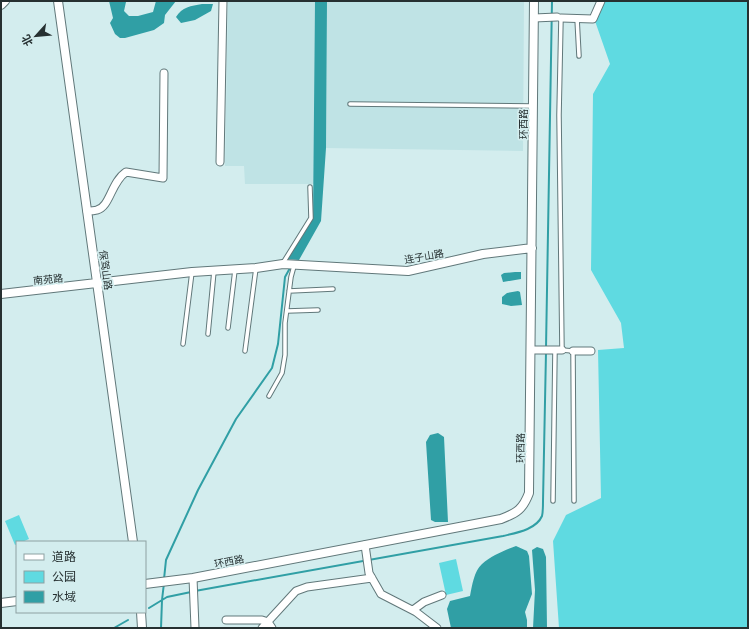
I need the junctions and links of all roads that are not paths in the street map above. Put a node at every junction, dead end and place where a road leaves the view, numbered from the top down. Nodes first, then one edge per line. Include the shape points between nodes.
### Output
1 (5, 1) edge
2 (58, 1) edge
3 (223, 1) edge
4 (534, 1) edge
5 (601, 1) edge
6 (1, 5) edge
7 (534, 18) junction
8 (559, 18) junction
9 (577, 18) junction
10 (579, 56) dead end
11 (164, 73) dead end
12 (350, 104) dead end
13 (533, 106) junction
14 (220, 162) dead end
15 (310, 187) dead end
16 (88, 211) junction
17 (532, 248) junction
18 (283, 264) junction
19 (294, 264) junction
20 (256, 268) junction
21 (235, 269) junction
22 (214, 271) junction
23 (192, 272) junction
24 (98, 284) junction
25 (333, 289) dead end
26 (289, 291) junction
27 (1, 294) edge
28 (318, 310) dead end
29 (287, 311) junction
30 (228, 328) dead end
31 (208, 334) dead end
32 (183, 344) dead end
33 (246, 350) dead end
34 (531, 350) junction
35 (556, 350) junction
36 (573, 351) junction
37 (591, 351) dead end
38 (269, 396) dead end
39 (553, 501) dead end
40 (574, 501) dead end
41 (133, 541) edge
42 (365, 545) junction
43 (370, 576) junction
44 (193, 578) junction
45 (146, 584) edge
46 (442, 595) dead end
47 (16, 601) edge
48 (1, 603) edge
49 (413, 610) junction
50 (141, 613) edge
51 (226, 620) dead end
52 (270, 625) edge
53 (142, 628) edge
54 (194, 628) edge
55 (262, 628) edge
56 (437, 628) edge

1 - 6 street
2 - 16 street, 保驾山路
3 - 14 street
4 - 7 street, 环西路
5 - 9 street via 592,19
7 - 8 street
7 - 13 street, 环西路
8 - 9 street
8 - 35 lane
9 - 10 lane
11 - 16 street via 163,178 126,172 113,186 106,204 97,211
12 - 13 lane
13 - 17 street, 环西路
15 - 18 lane via 311,218
16 - 24 street, 保驾山路
17 - 19 street, 连子山路 via 483,254 408,271
17 - 34 street, 环西路
18 - 19 street, 连子山路
18 - 20 street
19 - 26 lane
20 - 21 street
20 - 33 lane
21 - 22 street
21 - 30 lane
22 - 23 street
22 - 31 lane
23 - 24 street
23 - 32 lane
24 - 27 street, 南苑路
24 - 41 street, 保驾山路
25 - 26 lane
26 - 29 lane
28 - 29 lane
29 - 38 lane via 282,373
34 - 35 street
34 - 42 street, 环西路 via 529,492 525,504 514,514 501,519
35 - 36 lane
35 - 39 lane
36 - 37 street
36 - 40 lane
42 - 43 street
42 - 44 street, 环西路
43 - 49 street via 381,594
43 - 52 street via 296,591
44 - 45 street, 环西路
44 - 54 street
46 - 49 street via 424,602
47 - 48 street
49 - 56 street
50 - 53 street
51 - 52 street via 262,620
52 - 55 street

